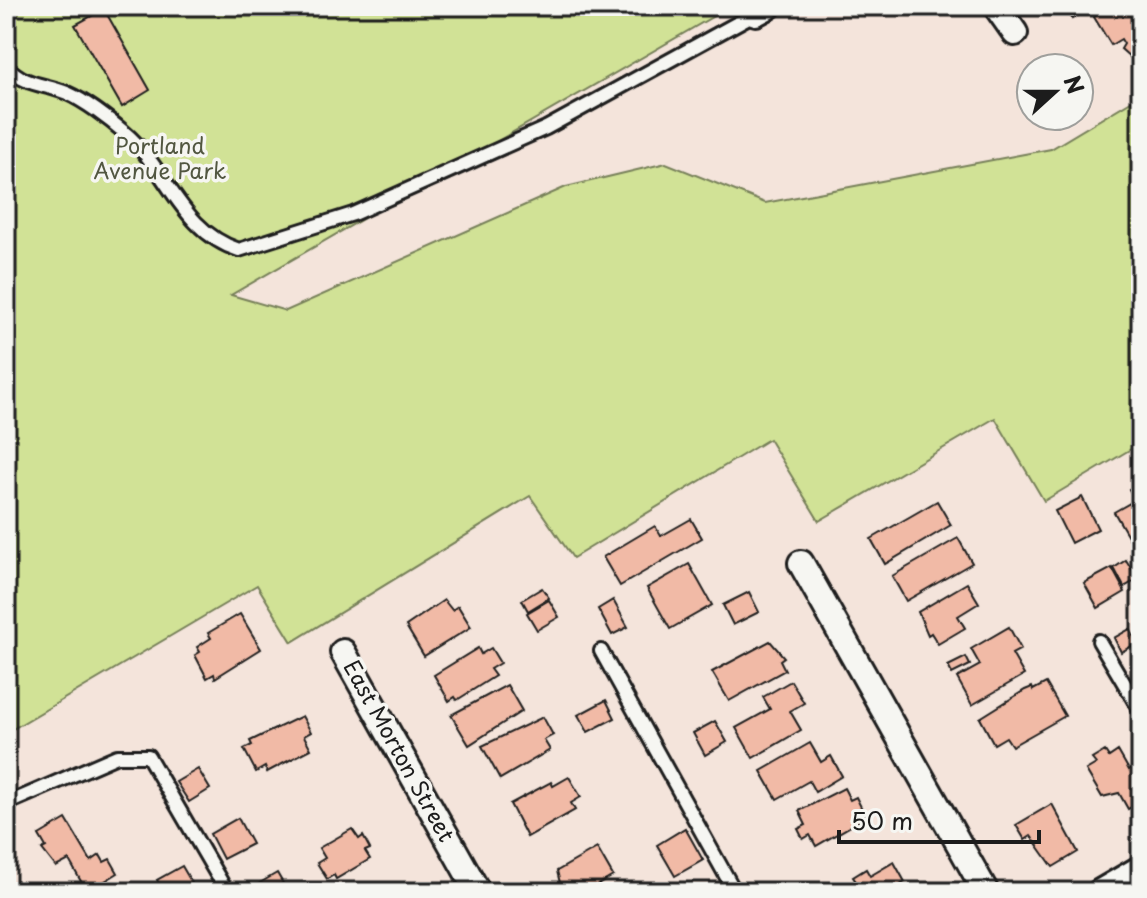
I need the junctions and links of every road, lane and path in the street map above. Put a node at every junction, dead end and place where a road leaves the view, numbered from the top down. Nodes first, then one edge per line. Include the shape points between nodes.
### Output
1 (996, 6) edge
2 (762, 10) edge
3 (1015, 33) dead end
4 (6, 66) edge
5 (801, 563) dead end
6 (1099, 641) dead end
7 (601, 651) dead end
8 (343, 652) dead end
9 (1141, 712) edge
10 (6, 804) edge
11 (1141, 868) edge
12 (227, 892) edge
13 (478, 892) edge
14 (735, 892) edge
15 (986, 892) edge
16 (1100, 892) edge

1 - 3 street
2 - 4 lane via 546,128 353,214 239,250 201,231 125,133 68,93 34,86
5 - 15 street
6 - 9 lane
7 - 14 lane
8 - 13 street, East Morton Street
10 - 12 lane via 117,756 148,756
11 - 16 street

